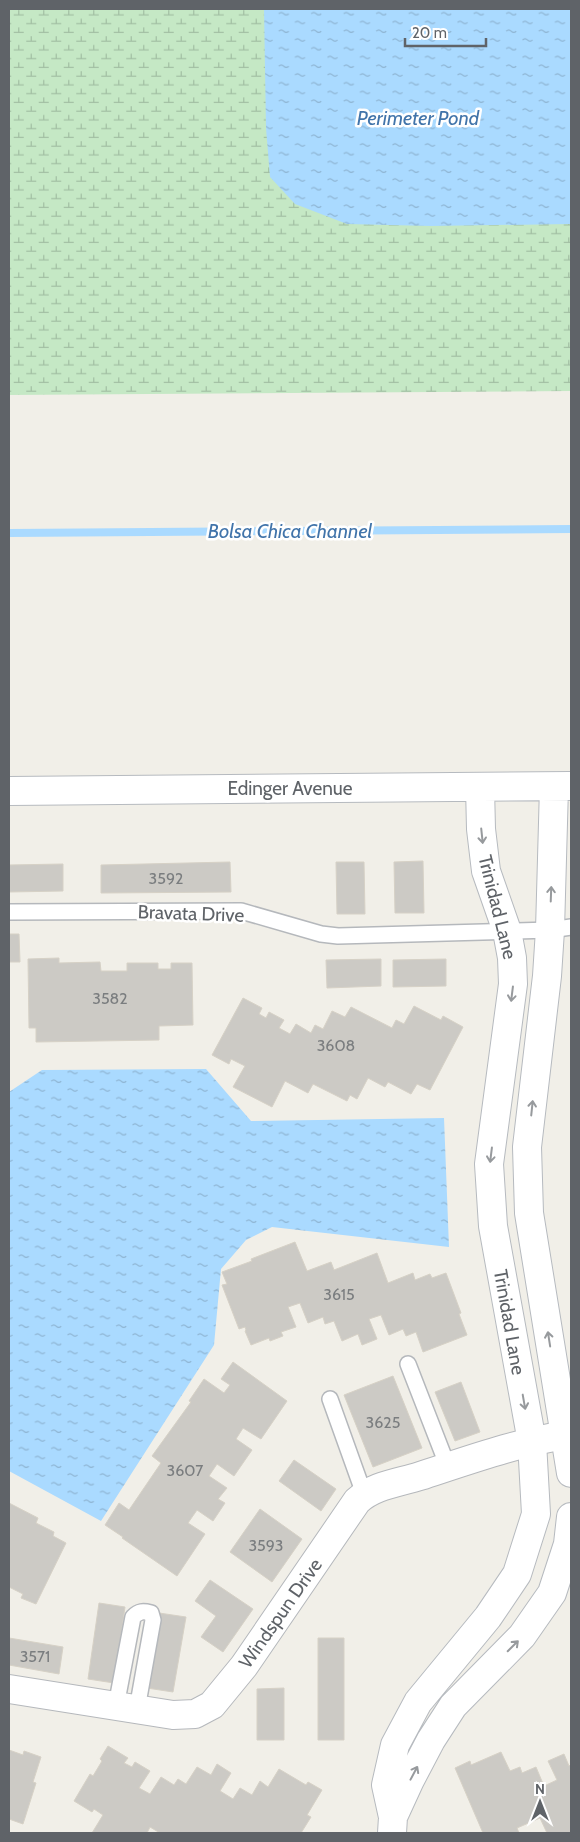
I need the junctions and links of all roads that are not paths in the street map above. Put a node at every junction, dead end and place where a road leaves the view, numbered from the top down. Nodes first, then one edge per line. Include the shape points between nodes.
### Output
1 (480, 787) junction
2 (562, 787) edge
3 (9, 791) edge
4 (9, 912) edge
5 (561, 928) edge
6 (507, 931) junction
7 (408, 1364) dead end
8 (330, 1399) dead end
9 (568, 1435) edge
10 (532, 1442) junction
11 (448, 1467) junction
12 (571, 1473) edge
13 (364, 1494) junction
14 (571, 1518) edge
15 (9, 1689) edge
16 (127, 1707) junction
17 (393, 1825) edge

1 - 2 street, Edinger Avenue
1 - 3 street, Edinger Avenue
1 -> 6 street, Trinidad Lane via 486,871
5 -> 2 street, Trinidad Lane
4 - 6 lane, Bravata Drive via 241,911 338,936
5 - 6 lane, Bravata Drive
9 -> 5 street, Trinidad Lane via 528,1213 527,1147 547,976
6 -> 10 street, Trinidad Lane via 513,984 490,1164 493,1226
7 - 11 lane
8 - 13 lane
9 - 10 street, Windspun Drive
9 - 12 street, Trinidad Lane
10 - 11 street, Windspun Drive
10 - 17 street, Trinidad Lane via 536,1514 517,1574 488,1618 418,1702 395,1745 386,1785
11 - 13 street, Windspun Drive via 380,1486
13 - 16 street, Windspun Drive via 244,1666 212,1705 195,1714 173,1715
17 -> 14 street, Trinidad Lane via 410,1780 453,1706 522,1636 552,1593 568,1544
15 - 16 street, Windspun Drive
16 - 16 lane via 153,1620 151,1613 142,1611 133,1618

